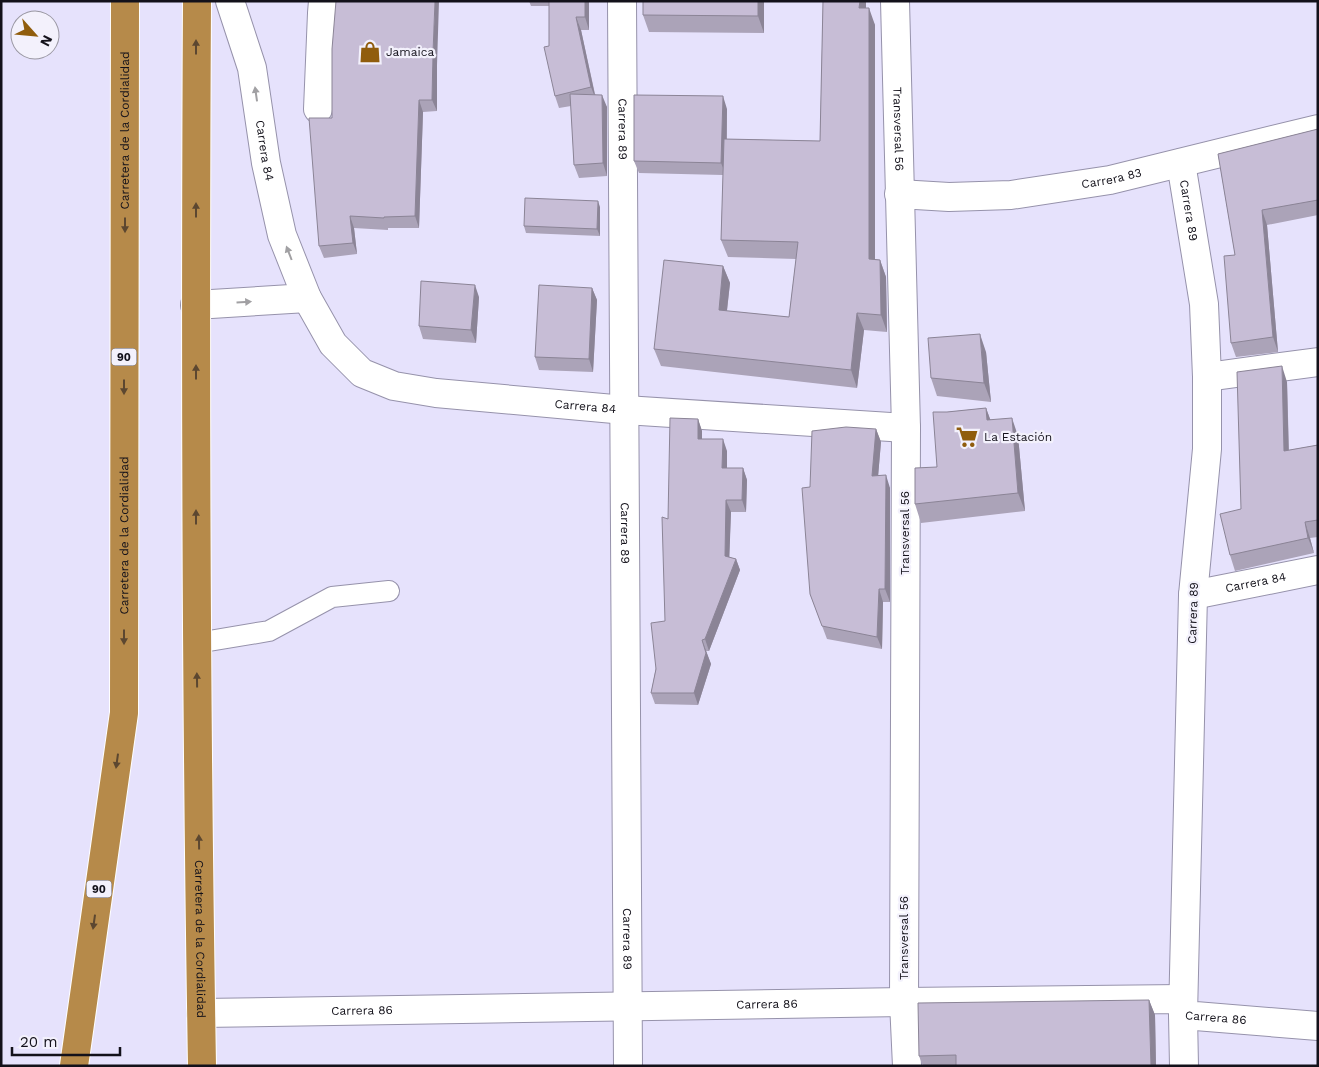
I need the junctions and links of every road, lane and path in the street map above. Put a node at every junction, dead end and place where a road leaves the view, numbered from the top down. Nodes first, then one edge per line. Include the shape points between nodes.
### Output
1 (125, 1) edge
2 (197, 1) edge
3 (230, 1) edge
4 (324, 1) edge
5 (622, 1) edge
6 (895, 1) edge
7 (318, 109) dead end
8 (1318, 129) edge
9 (1181, 163) junction
10 (899, 194) junction
11 (307, 298) junction
12 (195, 305) junction
13 (1318, 362) edge
14 (1207, 376) junction
15 (625, 410) junction
16 (906, 428) junction
17 (1318, 570) edge
18 (389, 591) dead end
19 (1193, 595) junction
20 (197, 643) junction
21 (904, 1002) junction
22 (628, 1006) junction
23 (1183, 1007) junction
24 (201, 1013) junction
25 (1318, 1026) edge
26 (74, 1066) edge
27 (202, 1066) edge
28 (628, 1066) edge
29 (907, 1066) edge
30 (1184, 1066) edge

1 -> 26 highway, Carretera de la Cordialidad / 90 via 124,713
12 -> 2 highway, Carretera de la Cordialidad
11 -> 3 street, Carrera 84 via 282,235 266,163 252,68
4 - 7 street
5 - 15 street, Carrera 89
6 - 10 street, Transversal 56
8 - 9 street, Carrera 83
9 - 10 street, Carrera 83 via 1110,180 1011,195 949,197
9 - 14 street, Carrera 89 via 1204,304
10 - 16 street, Transversal 56
12 -> 11 street
11 - 15 street, Carrera 84 via 332,344 362,372 394,386 436,393
20 -> 12 highway, Carretera de la Cordialidad
13 - 14 street
14 - 19 street, Carrera 89 via 1207,449
15 - 16 street, Carrera 84
15 - 22 street, Carrera 89
16 - 21 street, Transversal 56
17 - 19 street, Carrera 84
18 - 20 lane via 332,597 269,631
19 - 23 street, Carrera 89
24 -> 20 highway, Carretera de la Cordialidad
21 - 22 street, Carrera 86
21 - 23 street, Carrera 86
21 - 29 street, Transversal 56
22 - 24 street, Carrera 86
22 - 28 street, Carrera 89
23 - 25 street, Carrera 86
23 - 30 street, Carrera 89
24 - 27 highway, Carretera de la Cordialidad

